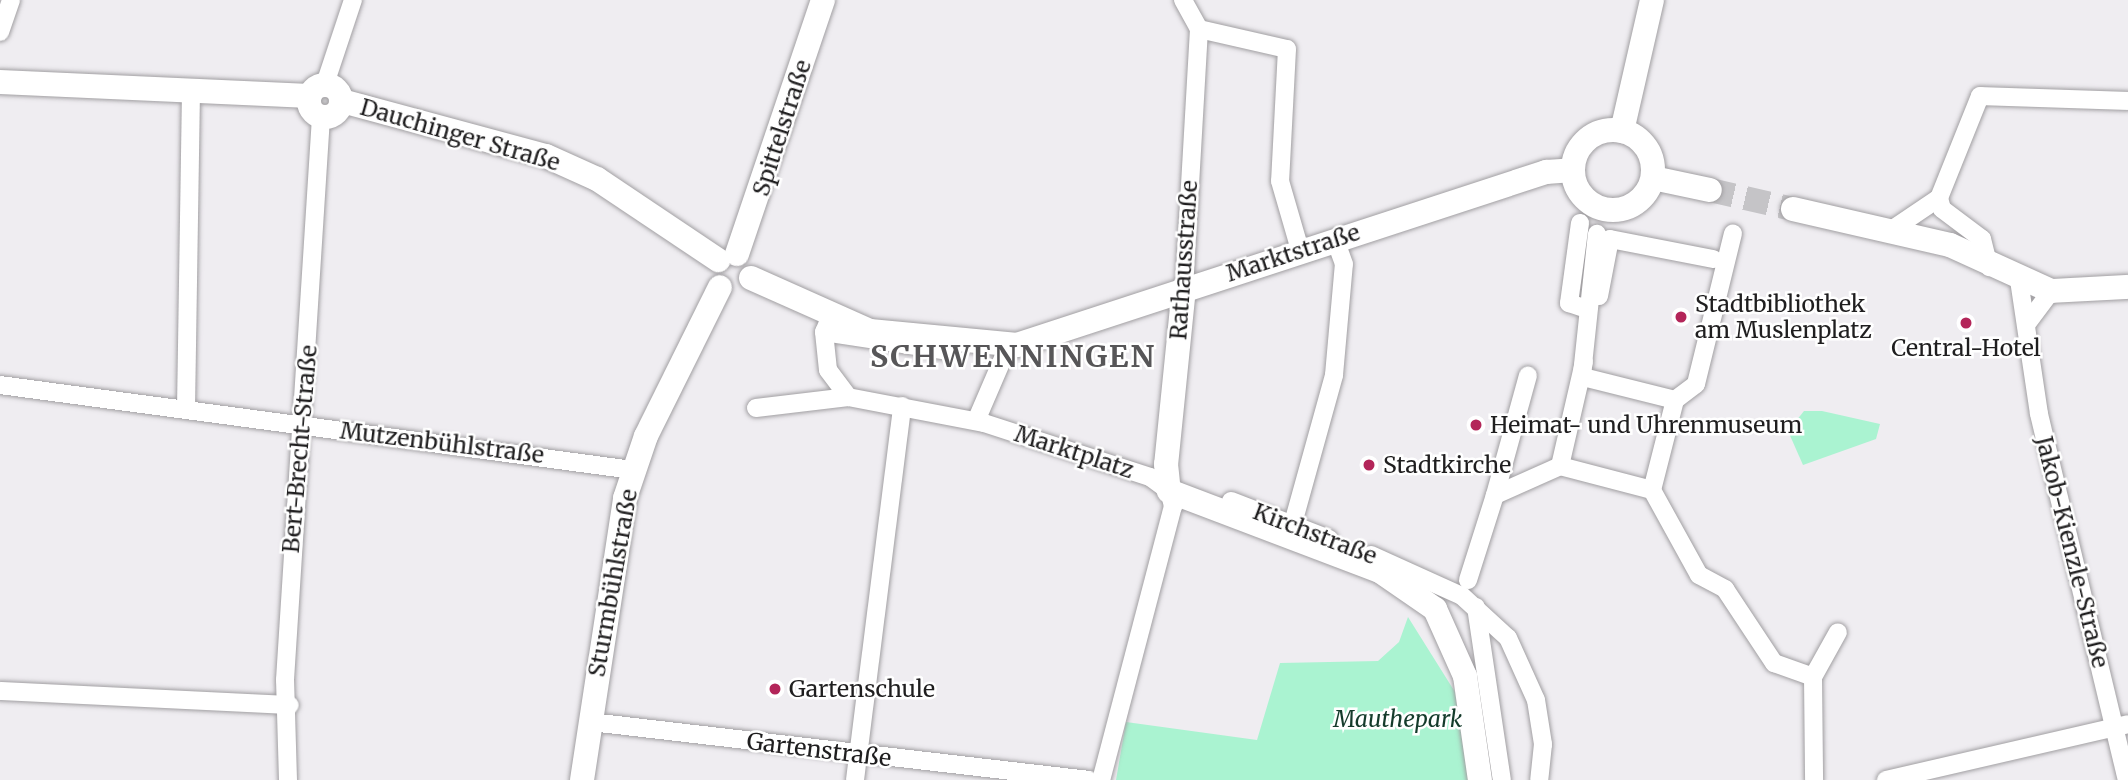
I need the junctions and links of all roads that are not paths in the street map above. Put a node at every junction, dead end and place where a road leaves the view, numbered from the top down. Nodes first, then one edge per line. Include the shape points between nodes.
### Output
1 (10, 0) edge
2 (354, 0) edge
3 (824, 0) edge
4 (1183, 0) edge
5 (1652, 0) edge
6 (1199, 29) junction
7 (0, 32) edge
8 (0, 82) edge
9 (191, 88) junction
10 (326, 99) junction
11 (2128, 101) edge
12 (1622, 131) junction
13 (1573, 170) junction
14 (1653, 178) junction
15 (1710, 191) tunnel mouth
16 (1939, 198) junction
17 (1793, 209) tunnel mouth
18 (1580, 223) dead end
19 (1890, 231) junction
20 (1733, 233) dead end
21 (1335, 239) junction
22 (1300, 250) junction
23 (727, 257) junction
24 (1713, 259) dead end
25 (1989, 267) junction
26 (751, 278) junction
27 (2020, 280) junction
28 (720, 287) junction
29 (2128, 287) edge
30 (1184, 288) junction
31 (2051, 291) junction
32 (1592, 302) junction
33 (2028, 322) junction
34 (827, 325) junction
35 (1010, 351) junction
36 (1584, 370) junction
37 (1528, 375) dead end
38 (0, 386) edge
39 (848, 397) junction
40 (1675, 400) junction
41 (902, 406) junction
42 (756, 408) dead end
43 (186, 409) junction
44 (976, 421) junction
45 (298, 425) junction
46 (1560, 466) junction
47 (633, 470) junction
48 (1167, 484) junction
49 (1652, 489) junction
50 (1495, 495) junction
51 (1291, 529) junction
52 (1380, 571) junction
53 (1465, 588) junction
54 (1476, 607) junction
55 (1838, 632) dead end
56 (1813, 677) junction
57 (0, 691) edge
58 (290, 705) junction
59 (591, 722) junction
60 (2121, 726) edge
61 (858, 755) junction
62 (288, 780) edge
63 (582, 780) edge
64 (855, 780) edge
65 (1089, 780) edge
66 (1101, 780) edge
67 (1480, 780) edge
68 (1502, 780) edge
69 (1539, 780) edge
70 (1814, 780) edge
71 (1886, 780) edge
72 (2127, 780) edge

1 - 7 street
2 - 10 street, Bert-Brecht-Straße
3 - 23 main road, Spittelstraße
4 - 6 street
5 - 12 main road
6 - 22 street via 1287,49 1280,181
6 - 30 street, Rathausstraße
8 - 9 main road, Dauchinger Straße
9 - 10 main road, Dauchinger Straße
9 - 43 street
10 - 23 main road, Dauchinger Straße via 546,156 597,179
10 - 45 street, Bert-Brecht-Straße
11 - 16 street via 1980,96
12 - 13 main road via 1594,135 1575,156
12 - 14 main road via 1650,153
13 - 14 main road via 1583,198 1609,211 1638,203
13 - 21 main road, Marktstraße via 1546,172
14 - 15 main road
16 - 19 street
16 - 25 street via 1942,209 1982,239
17 - 19 main road
18 - 32 street via 1569,303
19 - 25 main road via 1950,245
20 - 40 street via 1696,384
21 - 22 main road, Marktstraße
21 - 51 street via 1344,264 1334,375
22 - 30 main road, Marktstraße
23 - 26 main road via 750,264
23 - 28 main road via 713,271
24 - 32 street via 1604,236
25 - 27 main road
26 - 28 main road via 740,291
26 - 34 main road
27 - 31 main road
27 - 33 street, Jakob-Kienzle-Straße
28 - 47 main road, Sturmbühlstraße
29 - 31 main road
30 - 35 main road, Marktstraße
30 - 48 main road, Rathausstraße
31 - 33 street
32 - 36 street
33 - 60 street, Jakob-Kienzle-Straße via 2039,414
34 - 35 main road
34 - 39 street via 828,370
35 - 44 street
36 - 40 street
36 - 46 street
37 - 50 street
38 - 43 street, Mutzenbühlstraße
39 - 41 street, Marktplatz
39 - 42 street
40 - 49 street
41 - 44 street, Marktplatz
41 - 61 street
43 - 45 street, Mutzenbühlstraße
44 - 48 street, Marktplatz
45 - 47 street, Mutzenbühlstraße
45 - 58 street, Bert-Brecht-Straße via 285,680
46 - 49 street
46 - 50 street
47 - 59 main road, Sturmbühlstraße via 615,544
48 - 51 main road, Kirchstraße
48 - 66 street via 1173,506
49 - 56 street via 1699,575 1725,589 1774,663
50 - 53 street
51 - 52 main road, Kirchstraße
51 - 53 street, Kirchstraße
52 - 53 street, Kirchstraße
52 - 67 main road, Kirchstraße via 1435,609 1465,676
53 - 54 street, Kirchstraße
54 - 68 street
54 - 69 street, Kirchstraße via 1520,655 1536,699
55 - 56 street
56 - 70 street
57 - 58 street
58 - 62 street, Bert-Brecht-Straße
59 - 61 street, Gartenstraße
59 - 63 main road, Sturmbühlstraße
60 - 71 street
60 - 72 street, Jakob-Kienzle-Straße
61 - 64 street
61 - 65 street, Gartenstraße

